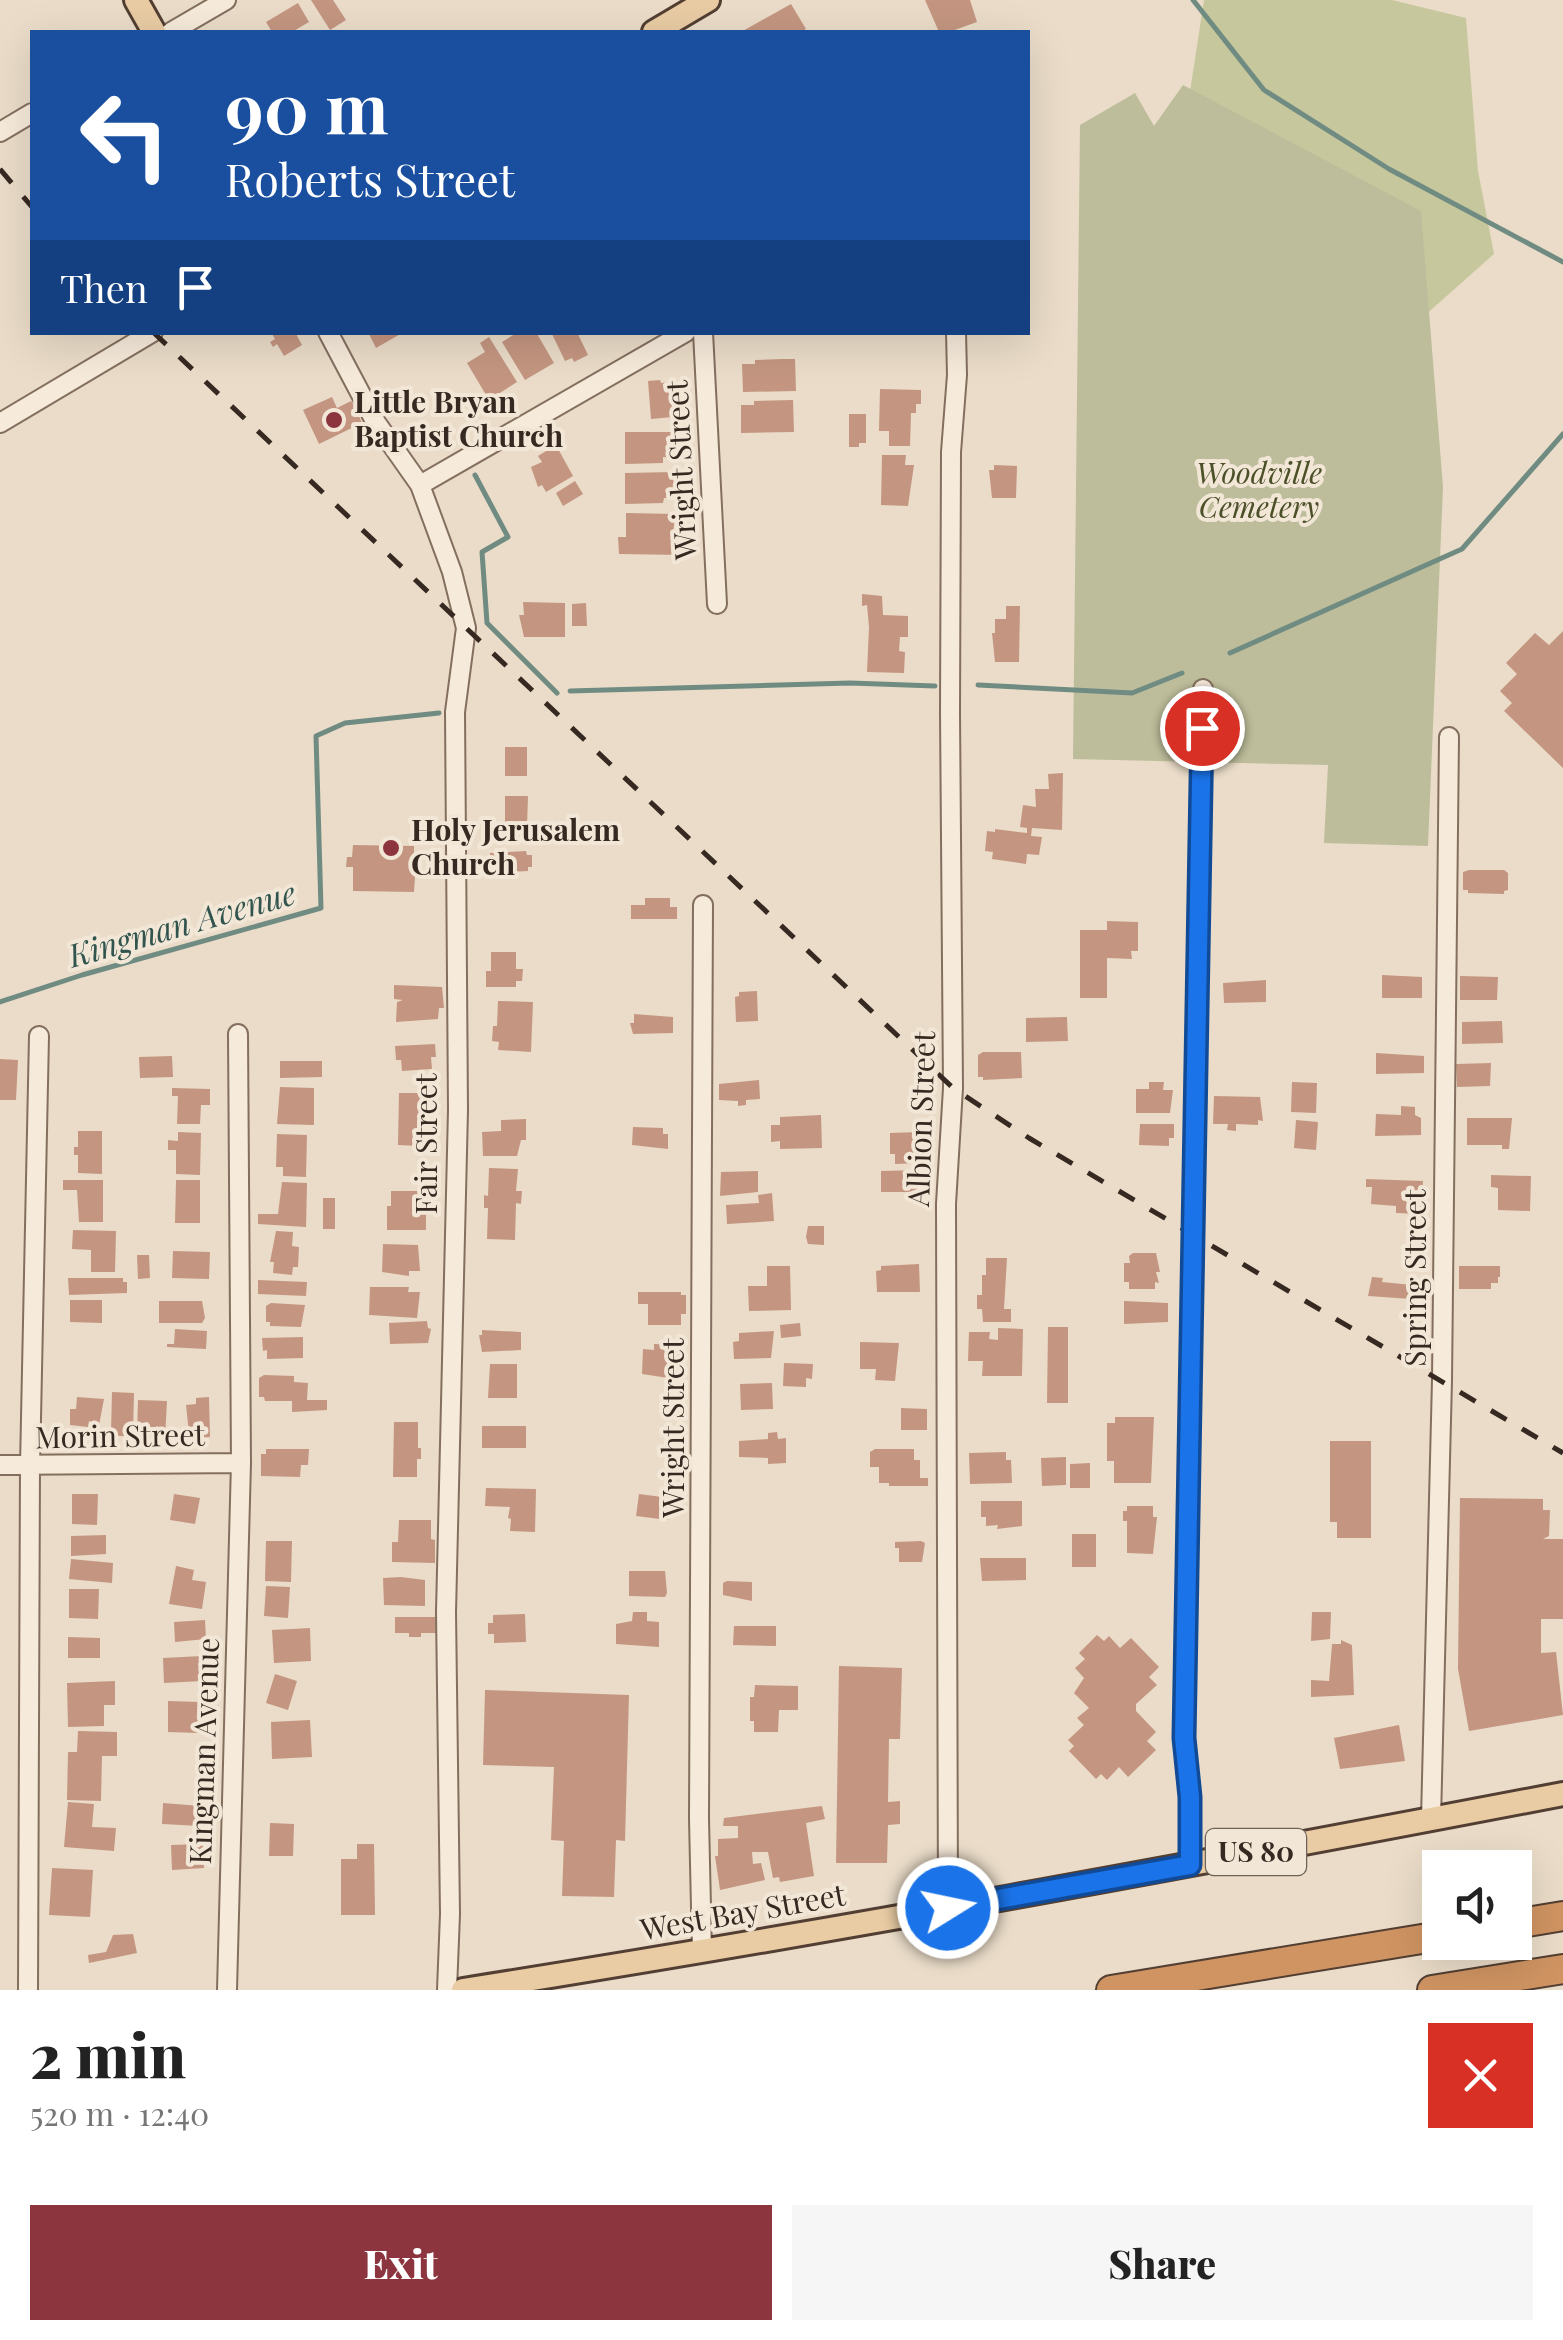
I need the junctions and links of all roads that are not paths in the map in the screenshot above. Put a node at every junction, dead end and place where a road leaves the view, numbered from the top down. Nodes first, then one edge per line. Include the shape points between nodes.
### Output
1 (136, 0) edge
2 (226, 0) edge
3 (708, 0) edge
4 (688, 24) edge
5 (153, 30) edge
6 (174, 30) edge
7 (662, 30) edge
8 (30, 114) edge
9 (0, 132) edge
10 (147, 335) edge
11 (330, 335) edge
12 (681, 335) edge
13 (703, 335) edge
14 (956, 335) edge
15 (0, 423) edge
16 (420, 485) junction
17 (717, 604) dead end
18 (1203, 689) dead end
19 (1449, 737) dead end
20 (703, 905) dead end
21 (238, 1034) dead end
22 (39, 1036) dead end
23 (241, 1463) junction
24 (0, 1465) edge
25 (30, 1466) junction
26 (1563, 1794) edge
27 (1431, 1819) junction
28 (1190, 1865) junction
29 (948, 1908) junction
30 (1563, 1916) edge
31 (1532, 1921) edge
32 (1422, 1939) edge
33 (702, 1952) junction
34 (1563, 1969) edge
35 (28, 1990) edge
36 (227, 1990) edge
37 (448, 1990) edge
38 (463, 1990) edge
39 (1110, 1990) edge
40 (1432, 1990) edge

1 - 5 main road
2 - 6 street
3 - 4 main road
4 - 7 main road
8 - 9 street
10 - 15 street
11 - 16 street, Fair Street
12 - 16 street
13 - 17 street, Wright Street
14 - 29 street, Albion Street via 950,699 954,1088 946,1204
16 - 37 street, Fair Street via 466,628 455,712 458,1110 446,1612
18 - 28 street via 1184,1738
19 - 27 street, Spring Street
20 - 33 street, Wright Street
21 - 23 street, Kingman Avenue
22 - 25 street
23 - 25 street, Morin Street
23 - 36 street, Kingman Avenue
24 - 25 street, Morin Street
25 - 35 street
26 - 27 main road, West Bay Street / US 80
27 - 28 main road, West Bay Street / US 80
28 - 29 main road, West Bay Street / US 80
29 - 33 main road, West Bay Street / US 80
30 - 31 highway
32 - 39 highway
33 - 38 main road, West Bay Street / US 80
34 - 40 highway

